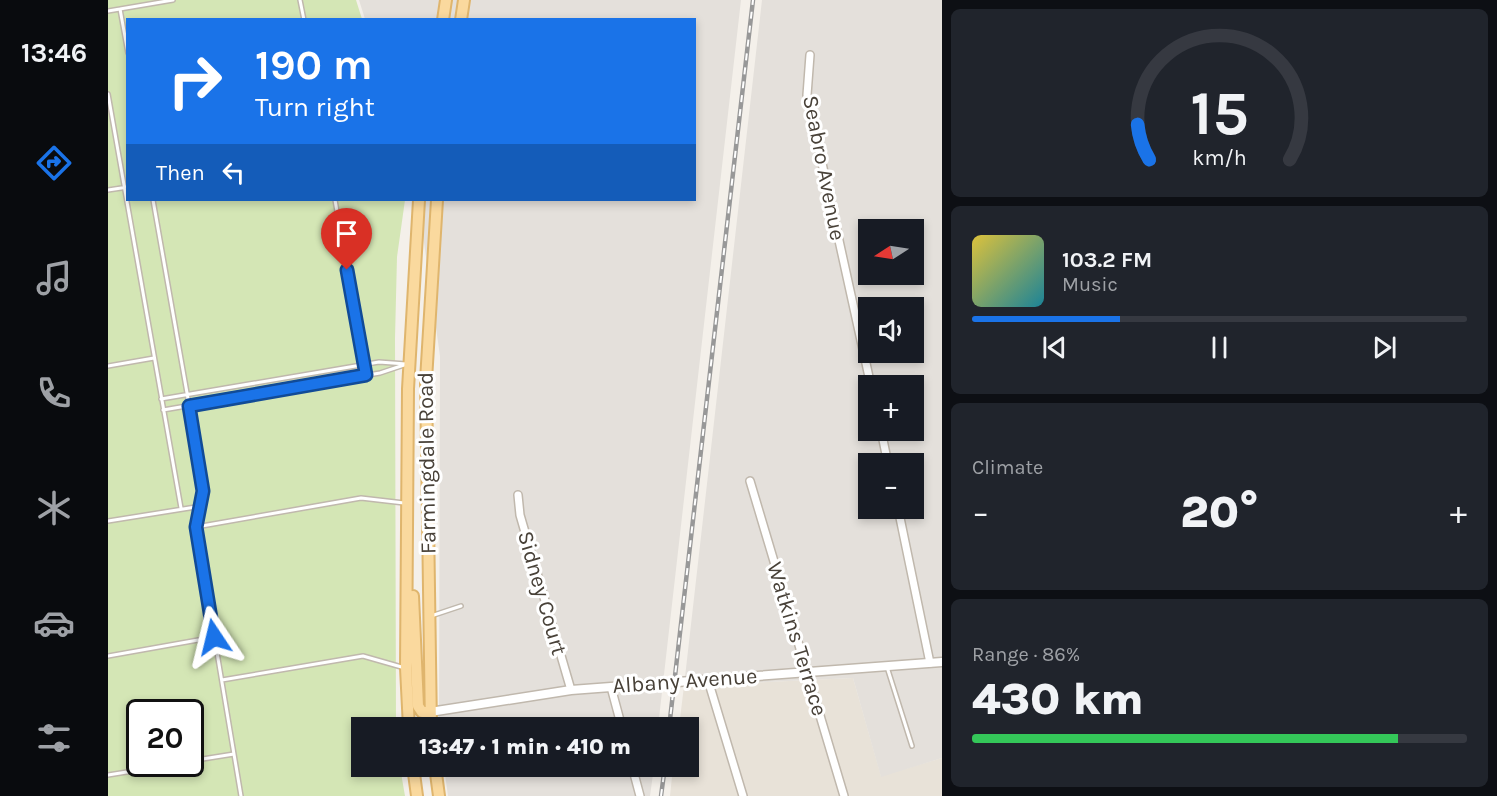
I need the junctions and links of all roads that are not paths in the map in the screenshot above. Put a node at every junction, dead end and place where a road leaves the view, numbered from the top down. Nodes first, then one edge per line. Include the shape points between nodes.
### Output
1 (173, 0) edge
2 (300, 0) edge
3 (446, 0) edge
4 (464, 0) edge
5 (120, 9) junction
6 (108, 11) edge
7 (304, 18) edge
8 (443, 18) edge
9 (461, 18) edge
10 (126, 42) edge
11 (810, 55) dead end
12 (108, 94) edge
13 (126, 187) edge
14 (108, 190) edge
15 (128, 201) edge
16 (153, 201) edge
17 (335, 201) edge
18 (419, 201) edge
19 (437, 201) edge
20 (154, 358) junction
21 (408, 364) junction
22 (364, 365) junction
23 (108, 366) edge
24 (366, 375) junction
25 (869, 375) edge
26 (187, 395) junction
27 (161, 399) junction
28 (189, 406) junction
29 (163, 410) junction
30 (750, 481) dead end
31 (518, 495) dead end
32 (407, 503) junction
33 (202, 506) junction
34 (181, 508) junction
35 (900, 519) edge
36 (108, 521) edge
37 (196, 527) junction
38 (407, 563) junction
39 (461, 606) dead end
40 (429, 616) junction
41 (214, 637) junction
42 (108, 656) edge
43 (942, 662) edge
44 (930, 663) junction
45 (886, 666) junction
46 (406, 668) junction
47 (807, 672) junction
48 (708, 680) junction
49 (222, 681) junction
50 (611, 687) junction
51 (571, 690) junction
52 (430, 712) junction
53 (408, 717) edge
54 (430, 717) edge
55 (619, 717) edge
56 (912, 746) dead end
57 (234, 754) junction
58 (204, 759) edge
59 (126, 772) edge
60 (108, 775) edge
61 (414, 777) edge
62 (436, 777) edge
63 (635, 777) edge
64 (242, 796) edge
65 (417, 796) edge
66 (439, 796) edge
67 (640, 796) edge
68 (743, 796) edge
69 (844, 796) edge

1 - 5 lane
2 - 7 lane
3 - 8 main road
4 - 9 main road
5 - 6 lane
5 - 10 lane
11 - 25 street, Seabro Avenue via 807,95
12 - 13 lane
13 - 14 lane
15 - 20 lane
16 - 26 lane
17 - 22 lane
18 - 21 main road, Farmingdale Road
19 - 40 main road, Farmingdale Road via 426,369
20 - 23 lane
20 - 27 lane
21 - 22 lane
21 - 24 lane
21 - 32 main road, Farmingdale Road
22 - 24 lane
22 - 26 lane
24 - 28 lane
26 - 27 lane
26 - 28 lane
27 - 29 lane
28 - 29 lane
28 - 33 lane via 202,478
29 - 34 lane
30 - 47 street, Watkins Terrace
31 - 51 street, Sidney Court via 520,515
32 - 37 lane via 361,498
32 - 38 main road, Farmingdale Road
33 - 34 lane
33 - 37 lane
34 - 36 lane
35 - 44 street
37 - 41 lane
38 - 46 main road, Farmingdale Road
38 - 52 main road via 413,588 418,706 422,712
39 - 40 lane
40 - 52 main road, Farmingdale Road
41 - 42 lane
41 - 49 lane
43 - 44 street, Albany Avenue
44 - 45 street, Albany Avenue
45 - 47 street, Albany Avenue
45 - 56 lane
46 - 49 lane via 363,656
46 - 53 main road, Farmingdale Road
47 - 48 street, Albany Avenue
47 - 69 street, Watkins Terrace
48 - 50 street, Albany Avenue
48 - 68 street
49 - 57 lane
50 - 51 street, Albany Avenue
50 - 55 street
51 - 52 street, Albany Avenue
52 - 54 main road, Farmingdale Road
57 - 58 lane
57 - 64 lane
59 - 60 lane
61 - 65 main road
62 - 66 main road
63 - 67 street

